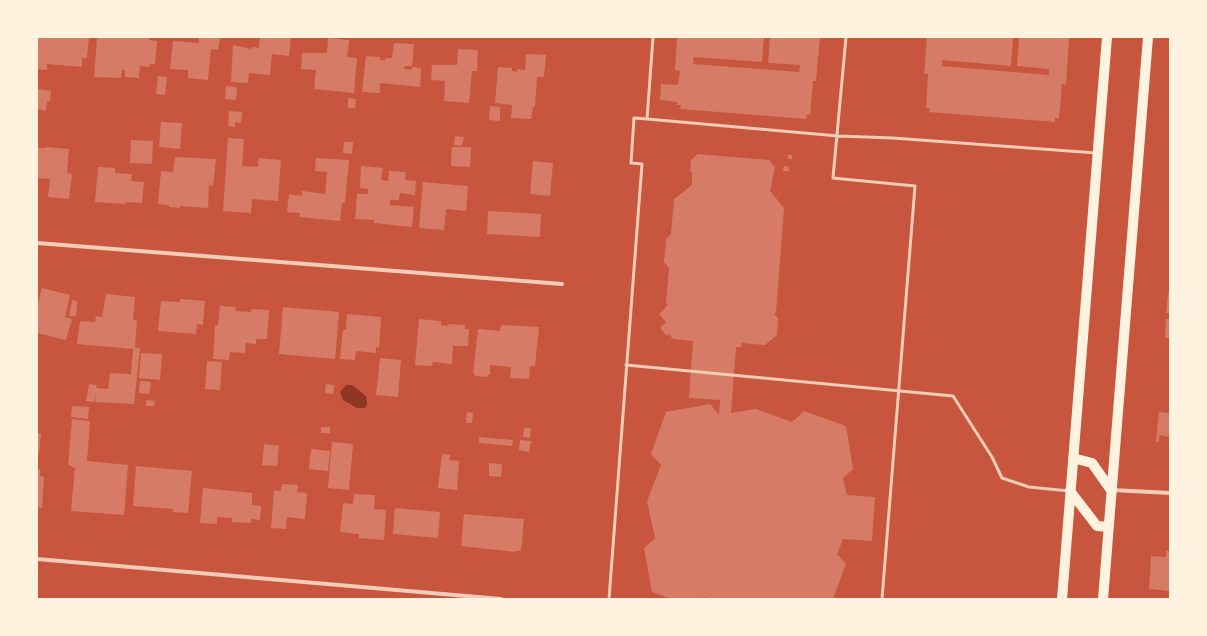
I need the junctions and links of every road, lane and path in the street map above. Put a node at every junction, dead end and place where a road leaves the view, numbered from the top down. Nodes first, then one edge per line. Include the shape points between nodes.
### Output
1 (653, 37) edge
2 (846, 37) edge
3 (1107, 37) edge
4 (1148, 37) edge
5 (647, 119) junction
6 (838, 136) junction
7 (1097, 153) junction
8 (37, 243) edge
9 (562, 284) dead end
10 (626, 365) junction
11 (899, 392) junction
12 (1073, 458) junction
13 (1112, 490) junction
14 (1070, 491) junction
15 (1170, 493) edge
16 (1108, 527) junction
17 (37, 559) edge
18 (501, 599) edge
19 (608, 599) edge
20 (882, 599) edge
21 (1062, 599) edge
22 (1103, 599) edge

1 - 5 lane
2 - 6 lane
3 - 7 main road
4 - 13 main road
5 - 6 lane
5 - 10 lane via 634,118 631,163 642,164
6 - 7 lane
6 - 11 lane via 833,178 916,186
7 - 12 main road
8 - 9 street
10 - 11 lane
10 - 19 lane
11 - 14 lane via 953,396 992,457 1002,478 1028,486
11 - 20 lane
12 - 13 main road via 1092,463
12 - 14 main road
13 - 15 street
13 - 16 main road
14 - 16 main road via 1097,526
14 - 21 main road
16 - 22 main road
17 - 18 street

